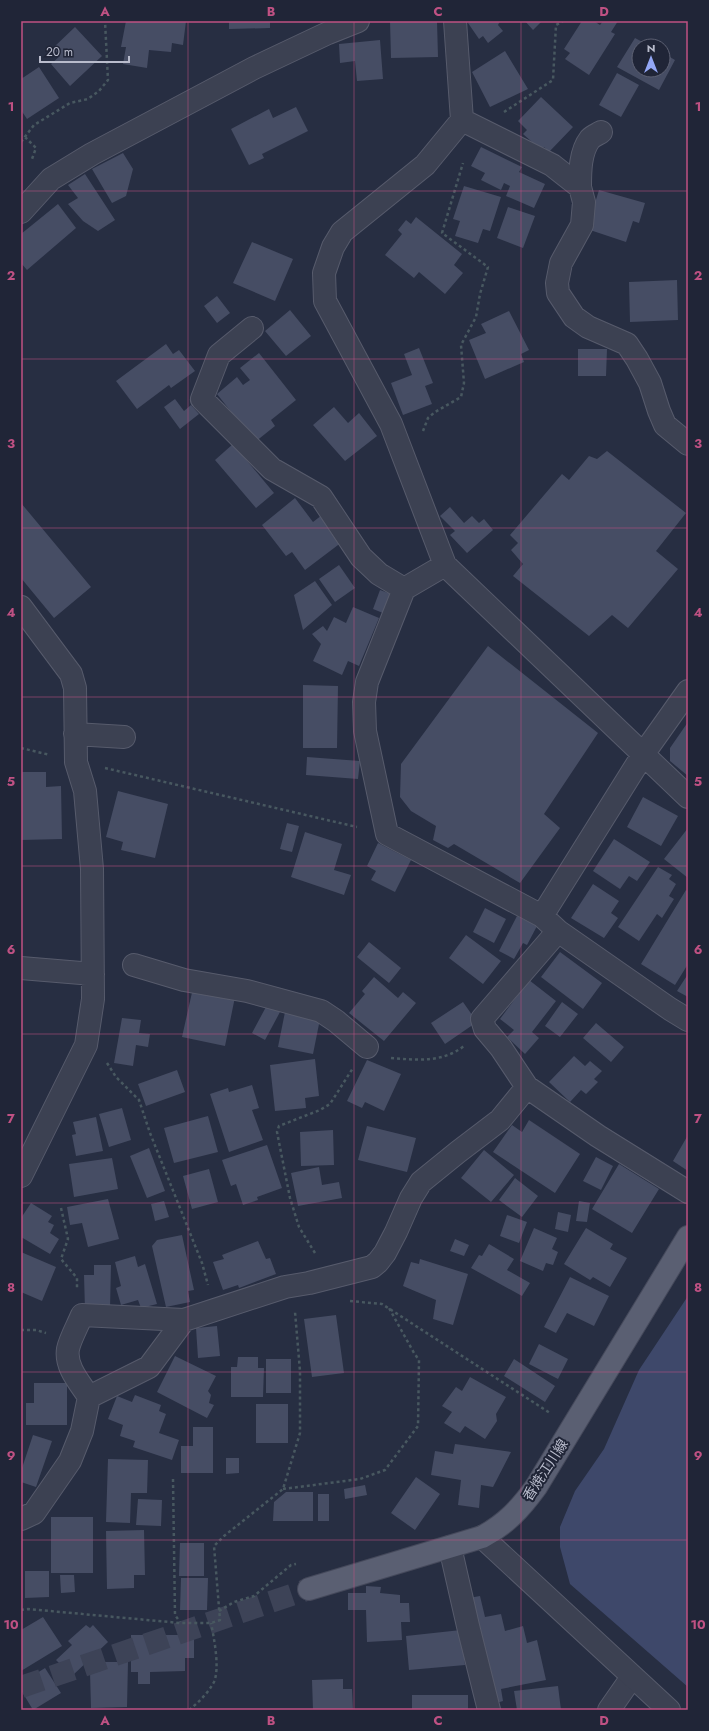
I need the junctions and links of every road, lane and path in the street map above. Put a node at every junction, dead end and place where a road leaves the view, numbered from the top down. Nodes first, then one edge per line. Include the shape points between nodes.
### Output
1 (105, 21) edge
2 (358, 21) edge
3 (454, 21) edge
4 (563, 21) edge
5 (471, 125) junction
6 (601, 132) dead end
7 (21, 142) edge
8 (580, 187) junction
9 (21, 212) edge
10 (252, 328) dead end
11 (422, 433) dead end
12 (688, 444) edge
13 (445, 565) junction
14 (404, 589) junction
15 (21, 607) edge
16 (688, 691) edge
17 (75, 734) junction
18 (124, 737) dead end
19 (21, 748) edge
20 (644, 753) junction
21 (76, 762) junction
22 (688, 797) edge
23 (387, 834) junction
24 (542, 916) junction
25 (558, 931) junction
26 (134, 965) dead end
27 (21, 968) edge
28 (93, 974) junction
29 (688, 1020) edge
30 (485, 1029) junction
31 (367, 1047) junction
32 (107, 1059) dead end
33 (527, 1087) junction
34 (21, 1176) edge
35 (688, 1192) edge
36 (61, 1208) dead end
37 (688, 1237) edge
38 (322, 1280) junction
39 (286, 1287) junction
40 (345, 1301) dead end
41 (389, 1308) junction
42 (215, 1310) junction
43 (82, 1315) junction
44 (184, 1320) junction
45 (89, 1397) junction
46 (572, 1427) junction
47 (173, 1479) dead end
48 (283, 1489) junction
49 (21, 1519) edge
50 (482, 1537) junction
51 (450, 1547) junction
52 (309, 1589) tunnel mouth
53 (21, 1610) edge
54 (180, 1623) junction
55 (211, 1623) junction
56 (632, 1677) junction
57 (190, 1710) edge
58 (489, 1710) edge
59 (609, 1710) edge
60 (669, 1710) edge

1 - 7 path via 108,80 88,99 70,103 34,125
2 - 9 street via 254,68 92,154 51,179
3 - 5 street
4 - 5 path via 556,25 553,80
5 - 8 street via 552,165
5 - 11 path via 442,233 488,267 476,317 461,344 464,383 461,397 431,415
5 - 13 street via 342,232 333,247 324,273 325,301 391,424
6 - 8 street via 590,139 585,149 580,168
8 - 12 street via 584,202 582,225 561,263 558,293 574,317 588,327 627,344 650,383 665,425
10 - 14 street via 219,355 202,399 272,469 321,497 361,557 379,574
13 - 14 street
13 - 20 street
14 - 23 street via 368,682 364,702 365,732
15 - 17 street via 71,674 75,688
16 - 20 street
17 - 18 street
17 - 21 street
19 - 21 path
20 - 22 street
20 - 24 street
21 - 23 path
21 - 28 street via 85,791 92,869
23 - 24 street
24 - 25 street
25 - 29 street
25 - 30 street via 482,1019
26 - 31 street via 184,980 247,991 321,1011
27 - 28 street
28 - 34 street via 93,999 86,1045
30 - 31 path via 455,1053 422,1061 390,1058
30 - 33 street
31 - 38 path via 330,1104 279,1126 277,1132 290,1198 299,1227 316,1256
32 - 42 path via 107,1064 116,1077 139,1100 202,1263
33 - 35 street via 598,1136
33 - 38 street via 500,1120 421,1182 378,1262 372,1267
36 - 43 path via 68,1239 61,1259 77,1278 78,1302
37 - 46 main road, 香焼江川線
38 - 39 street
39 - 42 street
39 - 48 path via 293,1298 300,1371 300,1433
40 - 41 path via 382,1304
41 - 46 path
41 - 48 path via 419,1360 418,1426 385,1470 360,1479
42 - 44 street
43 - 44 street
43 - 45 street via 68,1350 74,1375
44 - 45 street via 149,1367
45 - 49 street via 82,1431 70,1461 34,1513
46 - 50 main road, 香焼江川線 via 525,1502 499,1528
47 - 54 path via 175,1615
48 - 55 path via 214,1546 220,1620
50 - 51 main road, 香焼江川線
50 - 56 street
51 - 52 main road, 香焼江川線
51 - 58 street
53 - 54 path
54 - 55 path
55 - 57 path via 216,1658 214,1681
56 - 59 street
56 - 60 street

